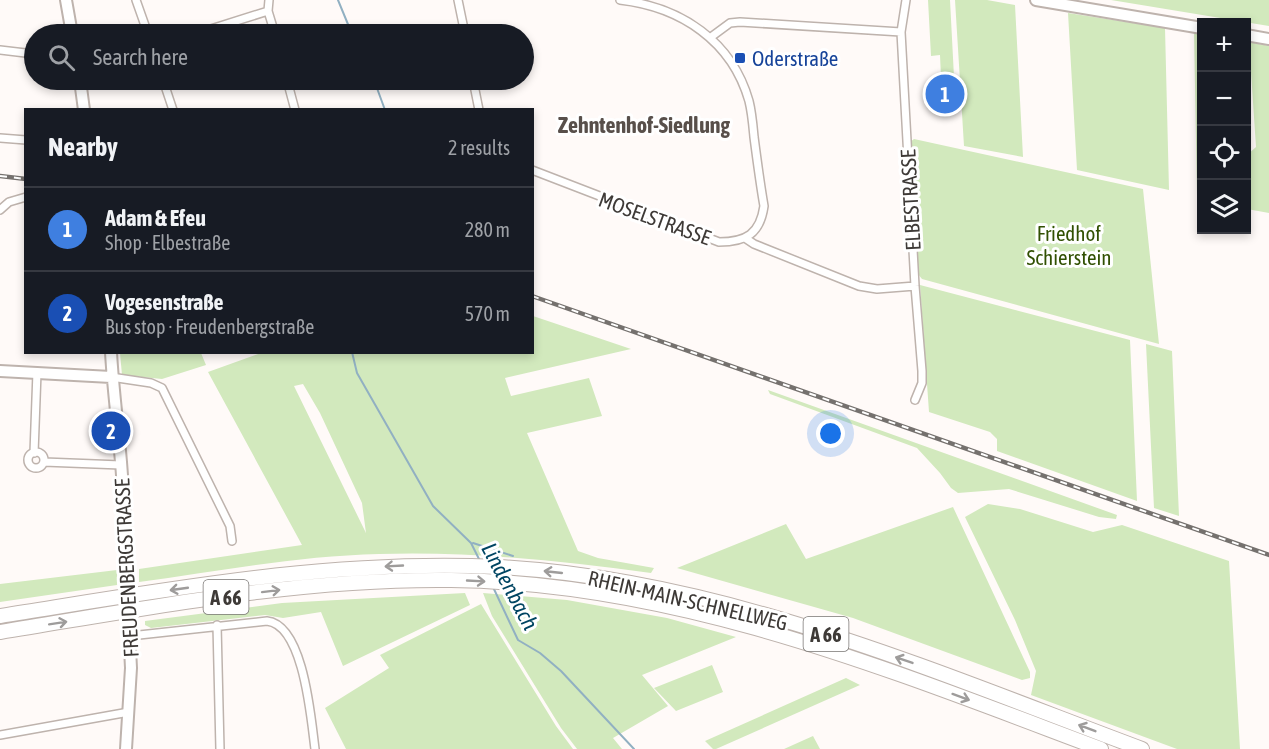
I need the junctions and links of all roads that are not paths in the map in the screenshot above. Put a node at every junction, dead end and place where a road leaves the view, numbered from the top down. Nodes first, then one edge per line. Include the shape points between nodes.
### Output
1 (66, 0) edge
2 (136, 0) edge
3 (269, 0) edge
4 (458, 0) edge
5 (620, 0) edge
6 (906, 0) edge
7 (1036, 0) edge
8 (268, 11) junction
9 (70, 24) edge
10 (144, 24) edge
11 (227, 24) edge
12 (272, 24) edge
13 (463, 24) edge
14 (1197, 27) edge
15 (901, 32) junction
16 (711, 37) junction
17 (1251, 37) edge
18 (1269, 39) edge
19 (0, 50) edge
20 (24, 53) edge
21 (81, 90) edge
22 (166, 90) edge
23 (290, 90) edge
24 (475, 90) edge
25 (84, 108) edge
26 (172, 108) edge
27 (294, 108) edge
28 (479, 108) edge
29 (0, 138) edge
30 (24, 140) edge
31 (534, 171) edge
32 (24, 198) edge
33 (0, 210) edge
34 (745, 238) junction
35 (915, 286) junction
36 (111, 354) edge
37 (0, 371) edge
38 (37, 372) junction
39 (111, 377) junction
40 (915, 400) dead end
41 (34, 453) junction
42 (44, 462) junction
43 (121, 465) junction
44 (232, 541) dead end
45 (453, 573) junction
46 (0, 616) edge
47 (217, 626) junction
48 (0, 632) edge
49 (130, 632) junction
50 (129, 712) junction
51 (0, 735) edge
52 (126, 749) edge
53 (220, 749) edge
54 (315, 749) edge
55 (1101, 749) edge
56 (1142, 749) edge

1 - 9 street
2 - 10 street
3 - 8 street
4 - 13 street
5 - 16 street via 666,11
6 - 15 street, ELBESTRASSE
7 - 14 street
8 - 11 street
8 - 12 street
15 - 16 street via 740,22 730,23
15 - 35 street, ELBESTRASSE
16 - 34 street via 737,72 751,110 764,206 758,228
17 - 18 street
19 - 20 street
21 - 25 street
22 - 26 street
23 - 27 street
24 - 28 street
29 - 30 street
31 - 34 street, MOSELSTRASSE via 708,239 730,242
32 - 33 street
34 - 35 street via 859,286
35 - 40 street, ELBESTRASSE via 922,371
36 - 39 street, FREUDENBERGSTRASSE
37 - 38 street
38 - 39 street
38 - 41 street
39 - 43 street, FREUDENBERGSTRASSE
39 - 44 street via 162,388 230,526
41 - 42 street via 41,455
41 - 42 street via 28,457 31,467 39,468
42 - 43 street
43 - 49 street, FREUDENBERGSTRASSE, bridge
45 -> 46 highway, RHEIN-MAIN-SCHNELLWEG / A 66 via 364,568 296,573
48 -> 45 highway, RHEIN-MAIN-SCHNELLWEG / A 66 via 275,591
45 -> 55 highway, RHEIN-MAIN-SCHNELLWEG / A 66 via 630,597 760,628
56 -> 45 highway, RHEIN-MAIN-SCHNELLWEG / A 66 via 909,662 763,614 632,583 567,573 498,567
47 - 49 street
47 - 53 street
47 - 54 street via 267,621 284,630 304,675
49 - 50 street, FREUDENBERGSTRASSE
50 - 51 street
50 - 52 street, FREUDENBERGSTRASSE

